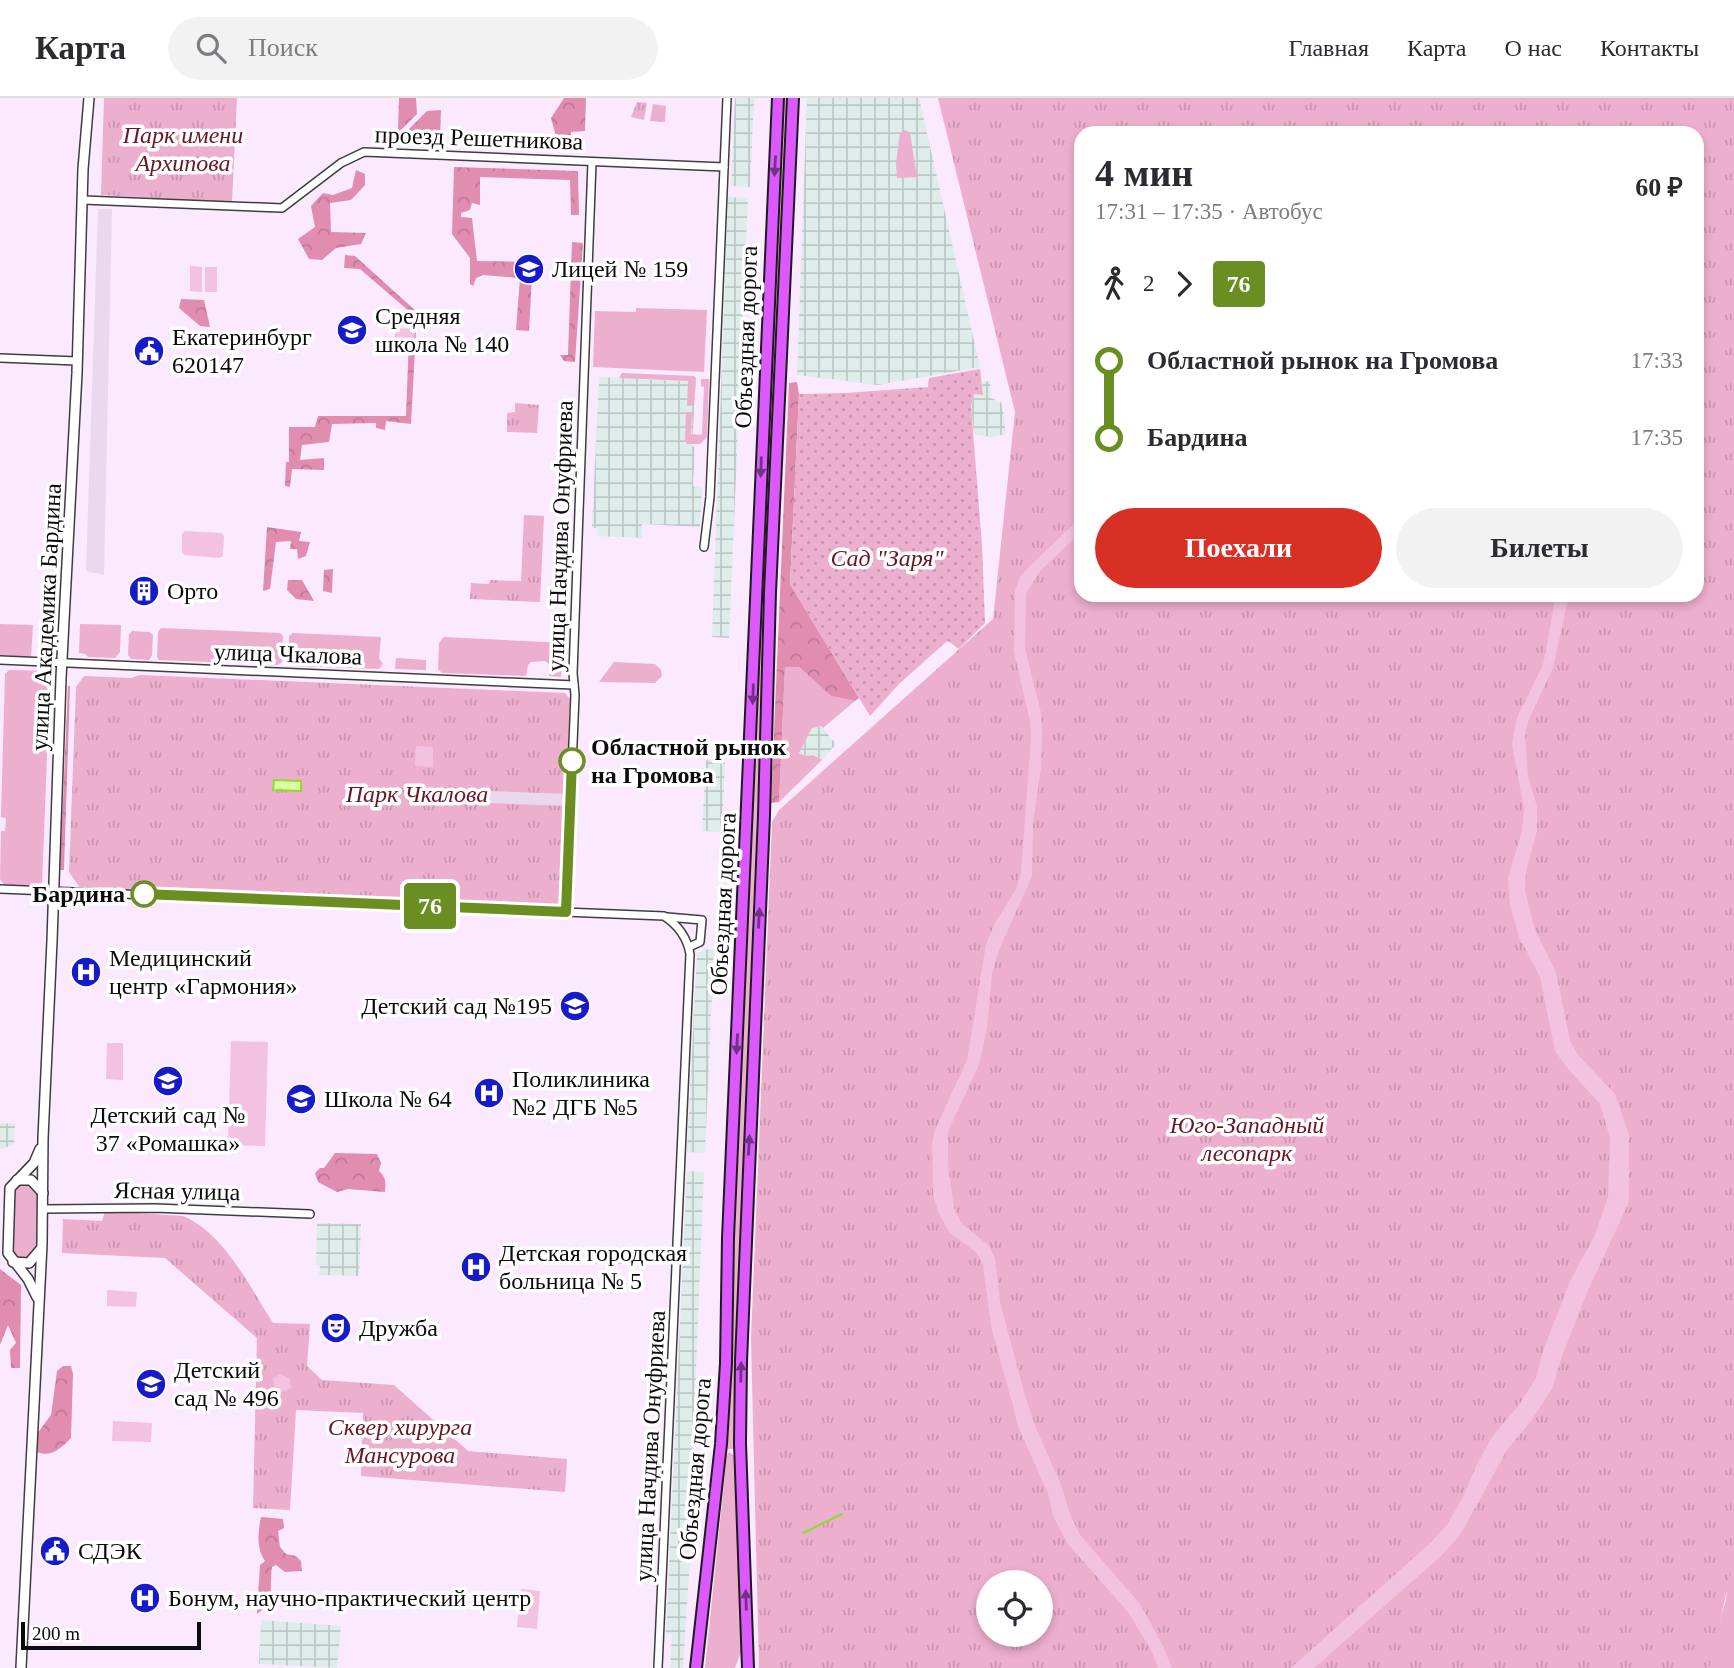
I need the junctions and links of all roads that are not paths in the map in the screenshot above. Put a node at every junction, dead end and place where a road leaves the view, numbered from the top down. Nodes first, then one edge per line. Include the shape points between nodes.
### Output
1 (89, 98) edge
2 (727, 98) edge
3 (778, 98) edge
4 (793, 98) edge
5 (593, 162) junction
6 (724, 167) junction
7 (83, 200) junction
8 (0, 358) edge
9 (77, 361) junction
10 (704, 547) dead end
11 (0, 660) edge
12 (62, 663) junction
13 (575, 685) junction
14 (0, 889) edge
15 (54, 893) junction
16 (566, 912) junction
17 (664, 916) junction
18 (688, 947) junction
19 (43, 1138) junction
20 (17, 1181) junction
21 (43, 1193) junction
22 (43, 1209) junction
23 (9, 1211) junction
24 (310, 1214) dead end
25 (0, 1226) edge
26 (0, 1237) edge
27 (41, 1248) junction
28 (10, 1258) junction
29 (37, 1298) junction
30 (21, 1668) edge
31 (658, 1668) edge
32 (696, 1668) edge
33 (748, 1668) edge

1 - 7 street, улица Академика Бардина
2 - 6 street
3 -> 32 main road, Объездная дорога via 726,1363
33 -> 4 main road, Объездная дорога via 740,1443 742,1348
5 - 6 street, проезд Решетникова
5 - 7 street, проезд Решетникова via 364,152 341,163 282,208
5 - 13 street, улица Начдива Онуфриева
6 - 10 street
7 - 9 street, улица Академика Бардина
8 - 9 street
9 - 12 street, улица Академика Бардина
11 - 12 street, улица Чкалова
12 - 13 street, улица Чкалова
12 - 15 street, улица Академика Бардина
13 - 16 street, улица Начдива Онуфриева
14 - 15 street
15 - 16 street
15 - 19 street, улица Академика Бардина
16 - 17 street
17 - 18 street, улица Начдива Онуфриева
17 - 18 street via 702,920 700,942
18 - 31 street, улица Начдива Онуфриева
19 - 20 street, улица Академика Бардина via 37,1159
19 - 21 street, улица Академика Бардина
20 - 21 street via 31,1180
20 - 23 street, улица Академика Бардина via 10,1188
21 - 22 street, улица Академика Бардина
22 - 24 street, Ясная улица
22 - 27 street, улица Академика Бардина
23 - 25 street
23 - 28 street, улица Академика Бардина
26 - 28 street
27 - 28 street via 29,1263
27 - 29 street, улица Академика Бардина
28 - 29 street
29 - 30 street, улица Академика Бардина

